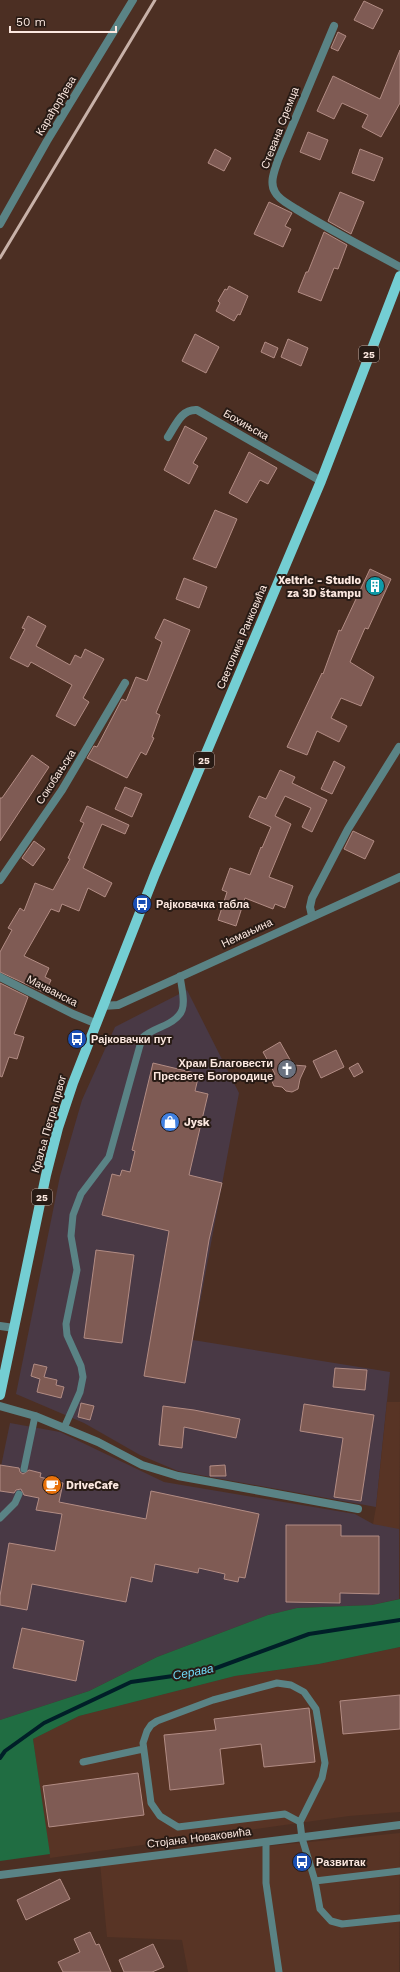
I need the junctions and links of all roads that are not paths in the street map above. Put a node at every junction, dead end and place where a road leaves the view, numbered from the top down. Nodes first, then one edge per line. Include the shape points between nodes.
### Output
1 (133, 0) edge
2 (334, 26) dead end
3 (0, 224) edge
4 (400, 267) edge
5 (400, 276) edge
6 (168, 437) dead end
7 (321, 481) junction
8 (125, 683) dead end
9 (399, 747) edge
10 (400, 877) edge
11 (0, 880) edge
12 (312, 916) junction
13 (180, 976) junction
14 (0, 977) edge
15 (103, 1006) junction
16 (95, 1023) junction
17 (0, 1326) edge
18 (14, 1328) junction
19 (0, 1394) edge
20 (0, 1406) edge
21 (35, 1416) junction
22 (64, 1428) junction
23 (24, 1469) dead end
24 (19, 1494) dead end
25 (358, 1508) dead end
26 (0, 1518) edge
27 (143, 1749) junction
28 (83, 1762) dead end
29 (300, 1822) junction
30 (400, 1825) edge
31 (302, 1838) junction
32 (266, 1842) junction
33 (400, 1871) edge
34 (0, 1875) edge
35 (316, 1881) junction
36 (400, 1918) edge
37 (279, 1972) edge

1 - 3 street, Карађорђева
2 - 4 street, Стевана Сремца via 278,160 272,185 281,199
5 - 7 main road, Светолика Ранковића / 25
6 - 7 street, Бохињска via 183,413 197,410
7 - 15 main road, Светолика Ранковића / 25
8 - 11 street, Сокобањска via 62,790
9 - 12 street via 348,829 312,898
10 - 12 street, Немањина
12 - 13 street, Немањина
13 - 15 street, Немањина via 118,1005
13 - 22 lane via 183,1012 177,1019 148,1033 141,1040 109,1157 81,1194 75,1209 71,1236 77,1270 66,1324 67,1335 81,1366 82,1382
14 - 16 street, Мачванска
15 - 16 main road, Краља Петра првог / 25
16 - 18 main road, Краља Петра првог / 25 via 55,1139
17 - 18 street
18 - 19 main road, Краља Петра првог / 25
20 - 21 street
21 - 22 street
21 - 23 lane
22 - 25 street via 142,1465 178,1476
24 - 26 lane via 16,1502
27 - 28 lane
27 - 29 lane via 151,1803 160,1816 171,1824 178,1827 285,1814
27 - 29 lane via 147,1731 151,1725 163,1718 213,1700 276,1683 298,1688 309,1697 316,1709 325,1763 322,1778
29 - 31 lane
30 - 31 street, Стојана Новаковића
31 - 32 street, Стојана Новаковића
31 - 35 lane
32 - 34 street, Стојана Новаковића
32 - 37 lane via 266,1883
33 - 35 lane
35 - 36 lane via 320,1909 331,1921 342,1924

